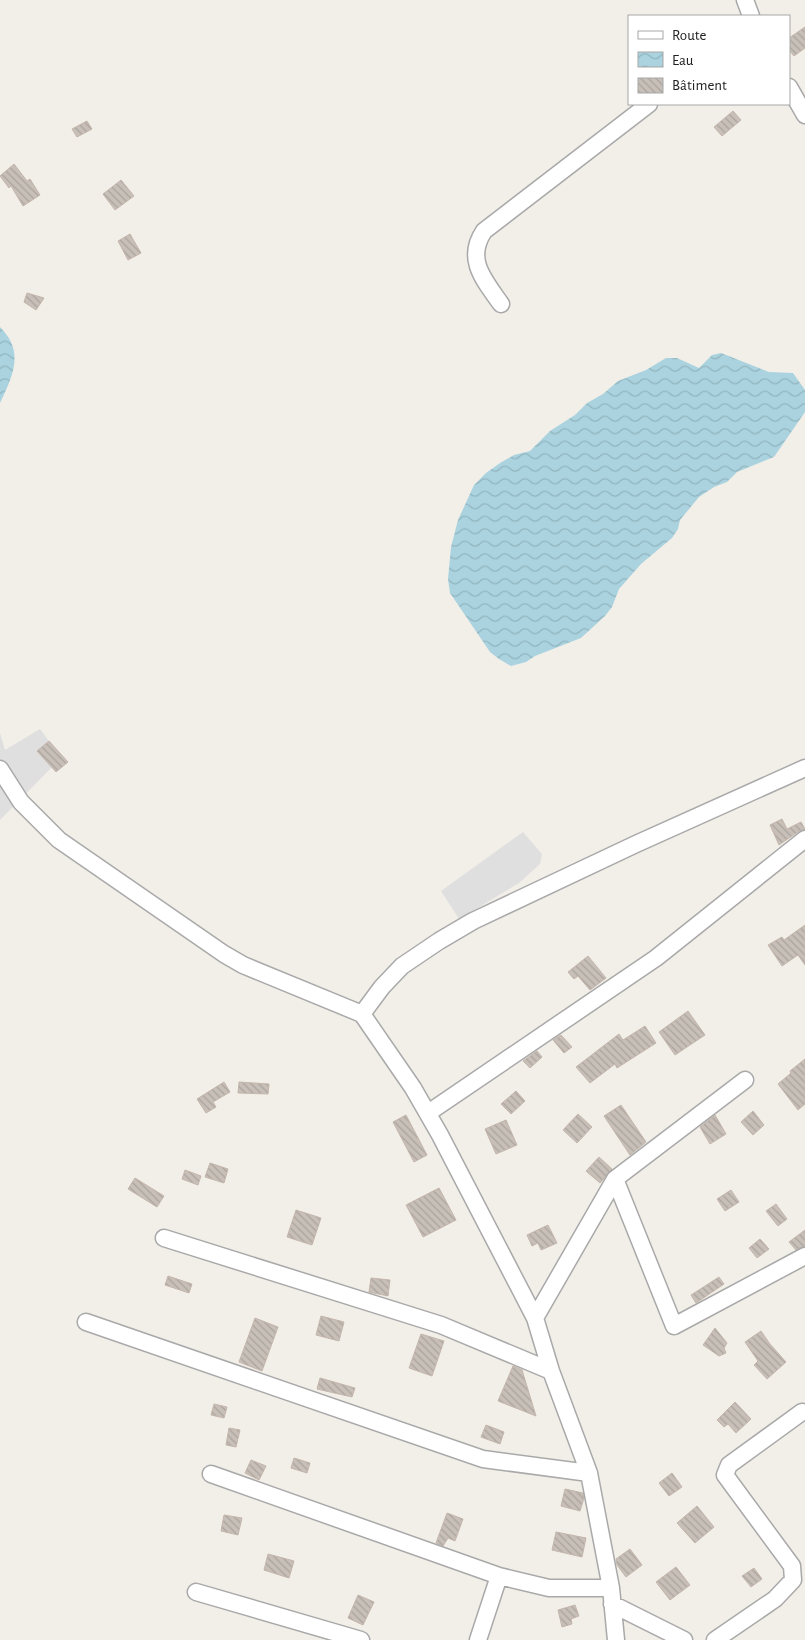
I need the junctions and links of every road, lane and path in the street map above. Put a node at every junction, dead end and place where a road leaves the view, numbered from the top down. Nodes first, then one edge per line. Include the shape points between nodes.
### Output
1 (745, 0) edge
2 (751, 15) edge
3 (790, 88) edge
4 (648, 105) edge
5 (803, 106) edge
6 (500, 304) dead end
7 (0, 768) edge
8 (805, 768) edge
9 (805, 839) edge
10 (362, 1014) junction
11 (746, 1080) dead end
12 (428, 1113) junction
13 (615, 1179) junction
14 (164, 1238) dead end
15 (805, 1256) edge
16 (535, 1318) junction
17 (86, 1322) dead end
18 (551, 1371) junction
19 (802, 1412) dead end
20 (589, 1473) junction
21 (211, 1474) dead end
22 (499, 1576) junction
23 (196, 1592) dead end
24 (611, 1596) junction
25 (361, 1640) edge
26 (478, 1640) edge
27 (616, 1640) edge
28 (684, 1640) edge
29 (715, 1640) edge

1 - 2 street
3 - 5 street
4 - 6 street via 484,231 476,243 475,257 484,280
7 - 10 street via 21,802 59,840 224,954 243,965
8 - 10 street via 473,921 402,966
9 - 12 street via 656,958
10 - 12 street
11 - 13 street
12 - 16 street
13 - 15 street via 674,1326
13 - 16 street
14 - 18 street via 441,1325
16 - 18 street
17 - 20 street via 483,1459
18 - 20 street
19 - 29 street via 729,1465 726,1475 792,1566 793,1580 775,1599
20 - 24 street
21 - 22 street
22 - 24 street via 548,1588
22 - 26 street
23 - 25 street
24 - 27 street
24 - 28 street

